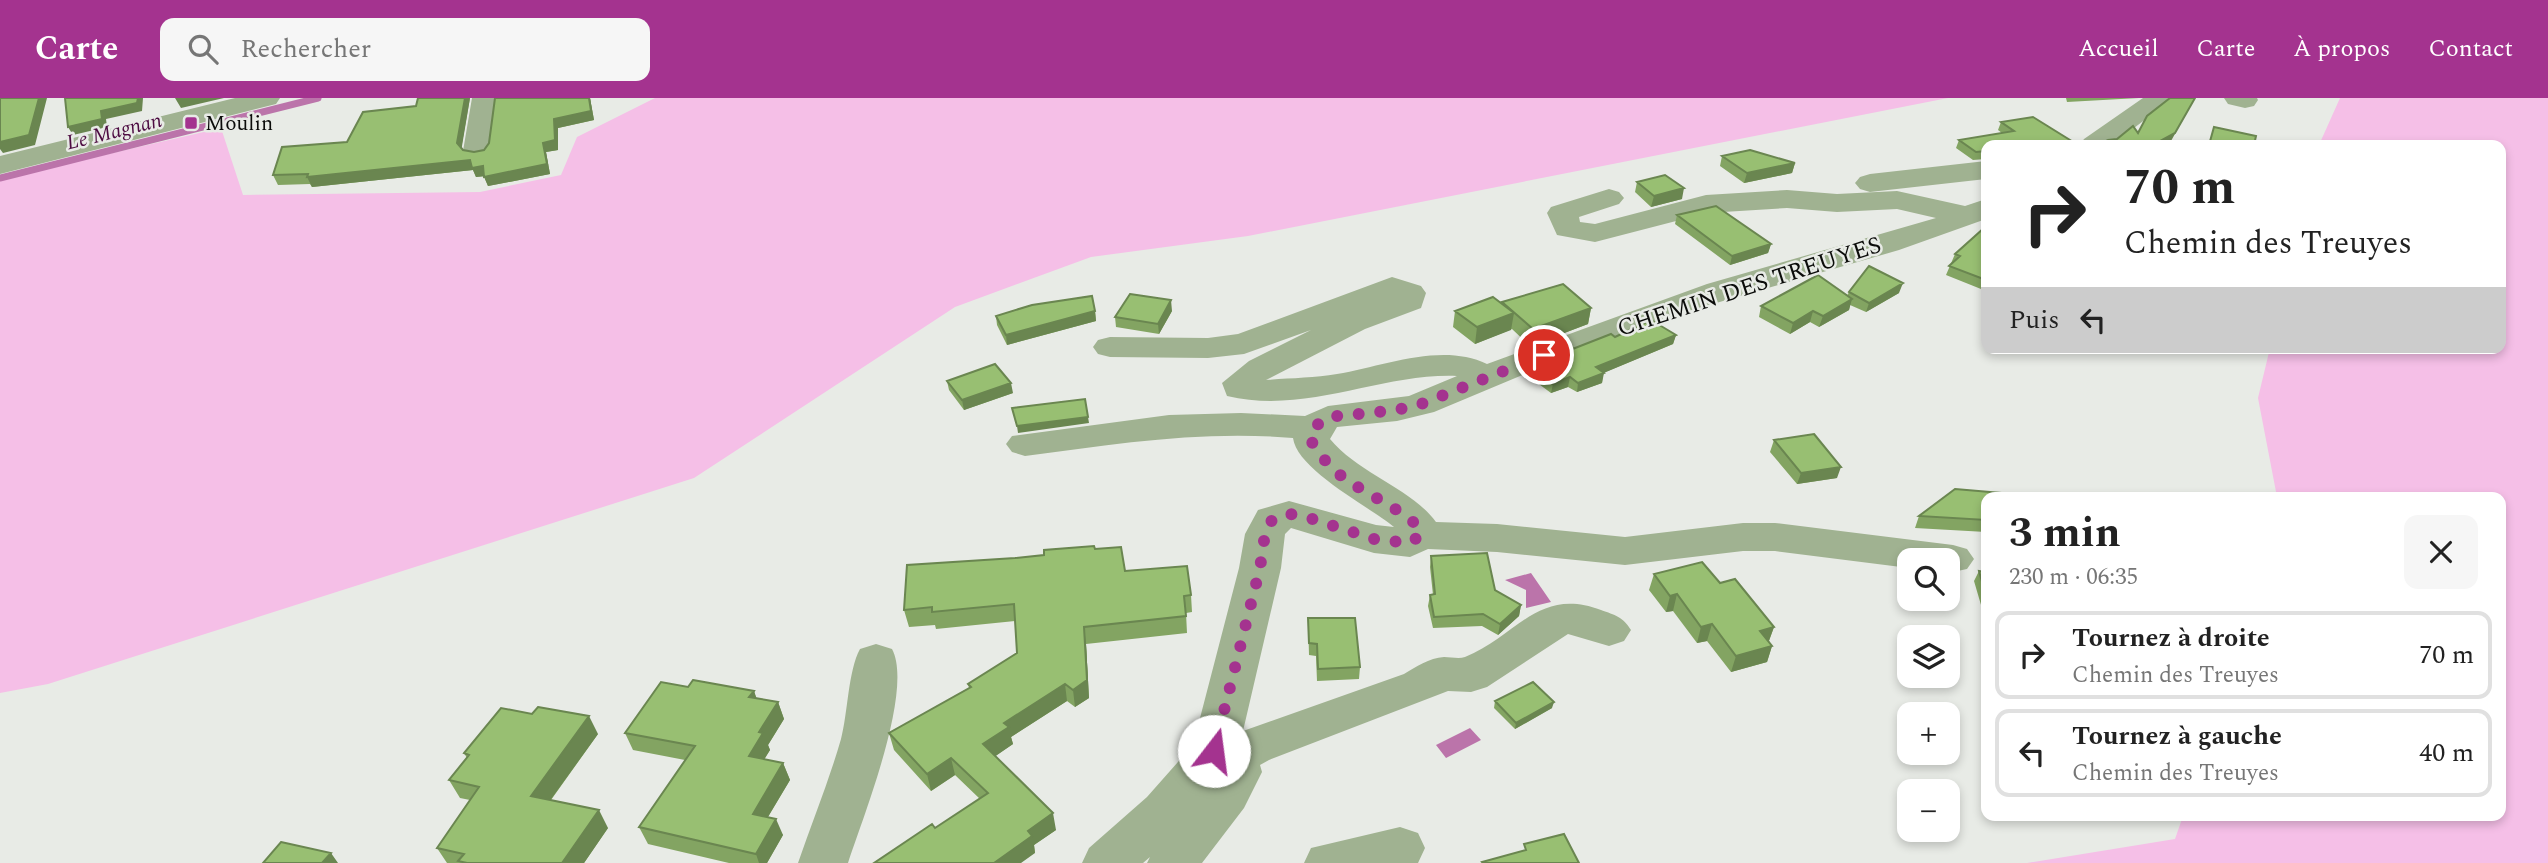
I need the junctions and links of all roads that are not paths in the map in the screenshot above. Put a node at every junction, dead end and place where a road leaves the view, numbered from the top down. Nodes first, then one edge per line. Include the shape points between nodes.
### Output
1 (267, 98) edge
2 (2160, 98) edge
3 (492, 99) edge
4 (2101, 140) edge
5 (477, 151) edge
6 (0, 165) edge
7 (1981, 171) edge
8 (1744, 186) edge
9 (1609, 198) dead end
10 (1977, 212) edge
11 (1110, 348) dead end
12 (1486, 377) junction
13 (1313, 428) junction
14 (1025, 444) dead end
15 (1419, 536) junction
16 (1897, 552) edge
17 (1609, 629) dead end
18 (876, 661) dead end
19 (1224, 754) junction
20 (1400, 848) dead end
21 (823, 863) edge
22 (1107, 863) edge
23 (1172, 863) edge
24 (1329, 863) edge

1 - 6 street
2 - 4 street
3 - 5 street
7 - 8 street via 1871,183
9 - 10 street via 1562,213 1568,229 1595,233 1706,204 1787,199 1837,203 1897,200
10 - 12 street, CHEMIN DES TREUYES via 1717,291
11 - 12 street via 1244,344 1392,287 1410,293 1409,300 1353,322 1261,369 1240,383 1240,388 1259,392 1334,385 1438,365 1464,366
12 - 13 street, CHEMIN DES TREUYES via 1421,404 1328,417
13 - 14 street via 1272,423 1129,429
13 - 15 street via 1311,441 1329,465 1403,512 1420,528
15 - 16 street via 1497,538 1625,551 1775,537
15 - 19 street via 1410,543 1393,543 1303,516 1289,514 1272,520 1265,534
17 - 19 street via 1576,617 1558,620 1471,675 1440,674 1420,686
18 - 21 street via 864,740
19 - 22 street
19 - 23 street via 1238,772 1227,794
20 - 24 street

